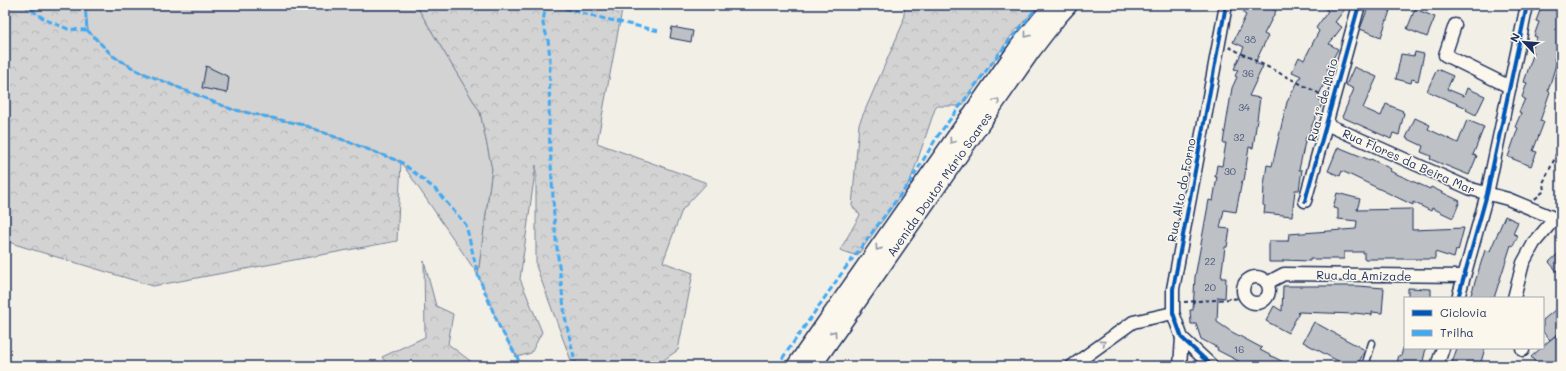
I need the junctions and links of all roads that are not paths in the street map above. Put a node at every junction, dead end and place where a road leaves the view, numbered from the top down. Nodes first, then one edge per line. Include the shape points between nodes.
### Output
1 (1052, 5) edge
2 (1070, 5) edge
3 (1226, 5) edge
4 (1359, 5) edge
5 (1527, 5) edge
6 (1455, 25) dead end
7 (1510, 87) junction
8 (1326, 124) junction
9 (1487, 194) junction
10 (1305, 201) dead end
11 (1558, 220) edge
12 (1464, 276) junction
13 (1267, 283) junction
14 (1458, 297) edge
15 (1514, 297) edge
16 (1173, 308) junction
17 (1182, 338) junction
18 (1372, 343) dead end
19 (1443, 349) edge
20 (795, 366) edge
21 (813, 366) edge
22 (1072, 366) edge
23 (1180, 366) edge
24 (1212, 366) edge
25 (1365, 366) edge
26 (1437, 366) edge

1 -> 20 main road, Avenida Doutor Mário Soares via 1020,44
21 -> 2 main road, Avenida Doutor Mário Soares via 1032,51
3 - 16 street, Rua Alto do Forno via 1173,289
4 - 8 street, Rua 1º de Maio
5 - 7 street
6 - 7 street via 1445,55
7 - 9 street
8 - 9 street, Rua Flores da Beira Mar
8 - 10 street, Rua 1º de Maio
9 - 11 street, Rua Flores da Beira Mar via 1508,199
9 - 12 street
11 - 15 street via 1534,243 1523,263
12 - 13 street, Rua da Amizade via 1284,274
12 - 14 street
13 - 13 street via 1269,292 1265,300 1252,303 1243,295 1243,286 1248,280 1260,278
16 - 17 street, Rua Alto do Forno
22 -> 16 street via 1133,322
17 - 23 street
17 - 24 street, Rua Alto do Forno
18 - 25 lane
19 - 26 street

